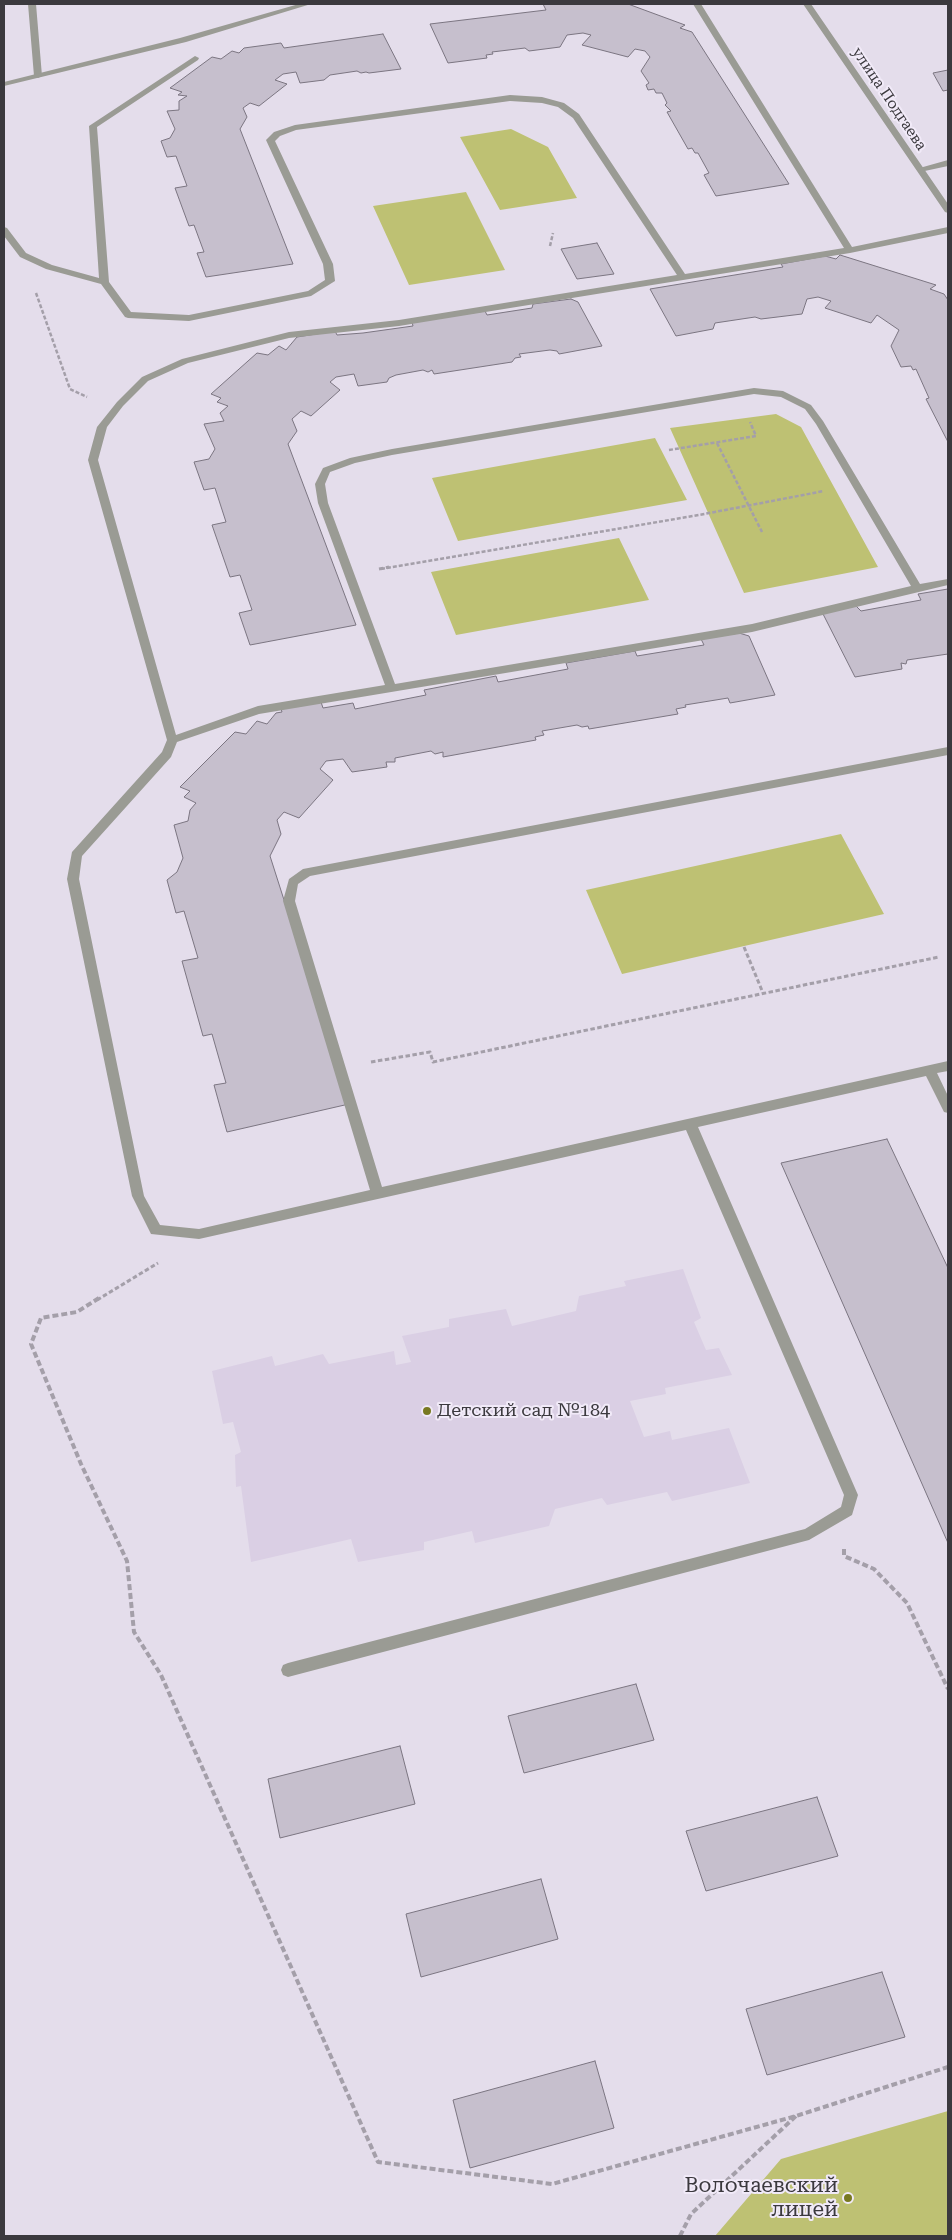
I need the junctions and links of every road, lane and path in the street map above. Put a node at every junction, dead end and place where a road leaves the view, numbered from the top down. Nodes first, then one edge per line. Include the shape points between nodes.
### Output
1 (32, 4) edge
2 (306, 4) edge
3 (697, 4) edge
4 (807, 4) edge
5 (195, 58) dead end
6 (38, 76) junction
7 (4, 84) edge
8 (948, 164) edge
9 (920, 169) junction
10 (948, 210) edge
11 (4, 230) edge
12 (948, 230) edge
13 (553, 233) dead end
14 (550, 246) dead end
15 (850, 250) junction
16 (23, 255) junction
17 (683, 276) junction
18 (104, 282) junction
19 (736, 394) junction
20 (115, 410) junction
21 (716, 443) junction
22 (669, 450) dead end
23 (856, 485) junction
24 (748, 505) junction
25 (762, 532) dead end
26 (350, 574) junction
27 (948, 582) edge
28 (917, 588) junction
29 (391, 687) junction
30 (172, 740) junction
31 (948, 751) edge
32 (744, 947) dead end
33 (939, 957) dead end
34 (763, 993) junction
35 (948, 1066) edge
36 (339, 1068) junction
37 (929, 1070) junction
38 (948, 1108) edge
39 (690, 1124) junction
40 (378, 1195) junction
41 (208, 1232) junction
42 (847, 1511) junction
43 (288, 1670) dead end
44 (948, 1690) edge
45 (948, 2067) edge
46 (796, 2116) junction
47 (680, 2236) edge

1 - 6 street
2 - 6 street via 183,40
3 - 15 street
4 - 9 street, улица Подгаева
5 - 18 street via 93,126
6 - 7 street
8 - 9 street
9 - 10 street, улица Подгаева
11 - 16 street
12 - 15 street
13 - 14 path
15 - 17 street
16 - 18 street via 49,267
16 - 20 path via 70,389
17 - 18 street via 576,116 561,105 510,98 295,128 270,140 328,264 330,281 312,293 188,318 145,316 128,315
17 - 20 street via 398,323 289,335 185,361 145,379
19 - 21 path via 756,436
19 - 23 street via 754,391 783,394 808,407
19 - 26 street via 392,452 353,460 326,470 320,484 323,503
20 - 30 street via 102,427 93,460
21 - 22 path
21 - 24 path
23 - 24 path
23 - 28 street
24 - 25 path
24 - 26 path
26 - 29 street
27 - 28 street
28 - 29 street via 752,628
29 - 30 street via 258,710
30 - 41 street via 167,754 76,855 73,879 138,1196 156,1230
31 - 36 street via 307,872 293,882 288,901
32 - 34 path
33 - 34 path
34 - 36 path via 433,1062 430,1052
35 - 37 street
36 - 40 street
37 - 38 street
37 - 39 street
39 - 40 street
39 - 42 street via 841,1469 851,1495
40 - 41 street
41 - 46 path via 77,1312 40,1318 31,1344 80,1464 127,1561 134,1632 161,1675 378,2162 552,2184
42 - 43 street via 809,1534 779,1543
42 - 44 path via 844,1556 874,1569 907,1603
45 - 46 path
46 - 47 path via 691,2214

